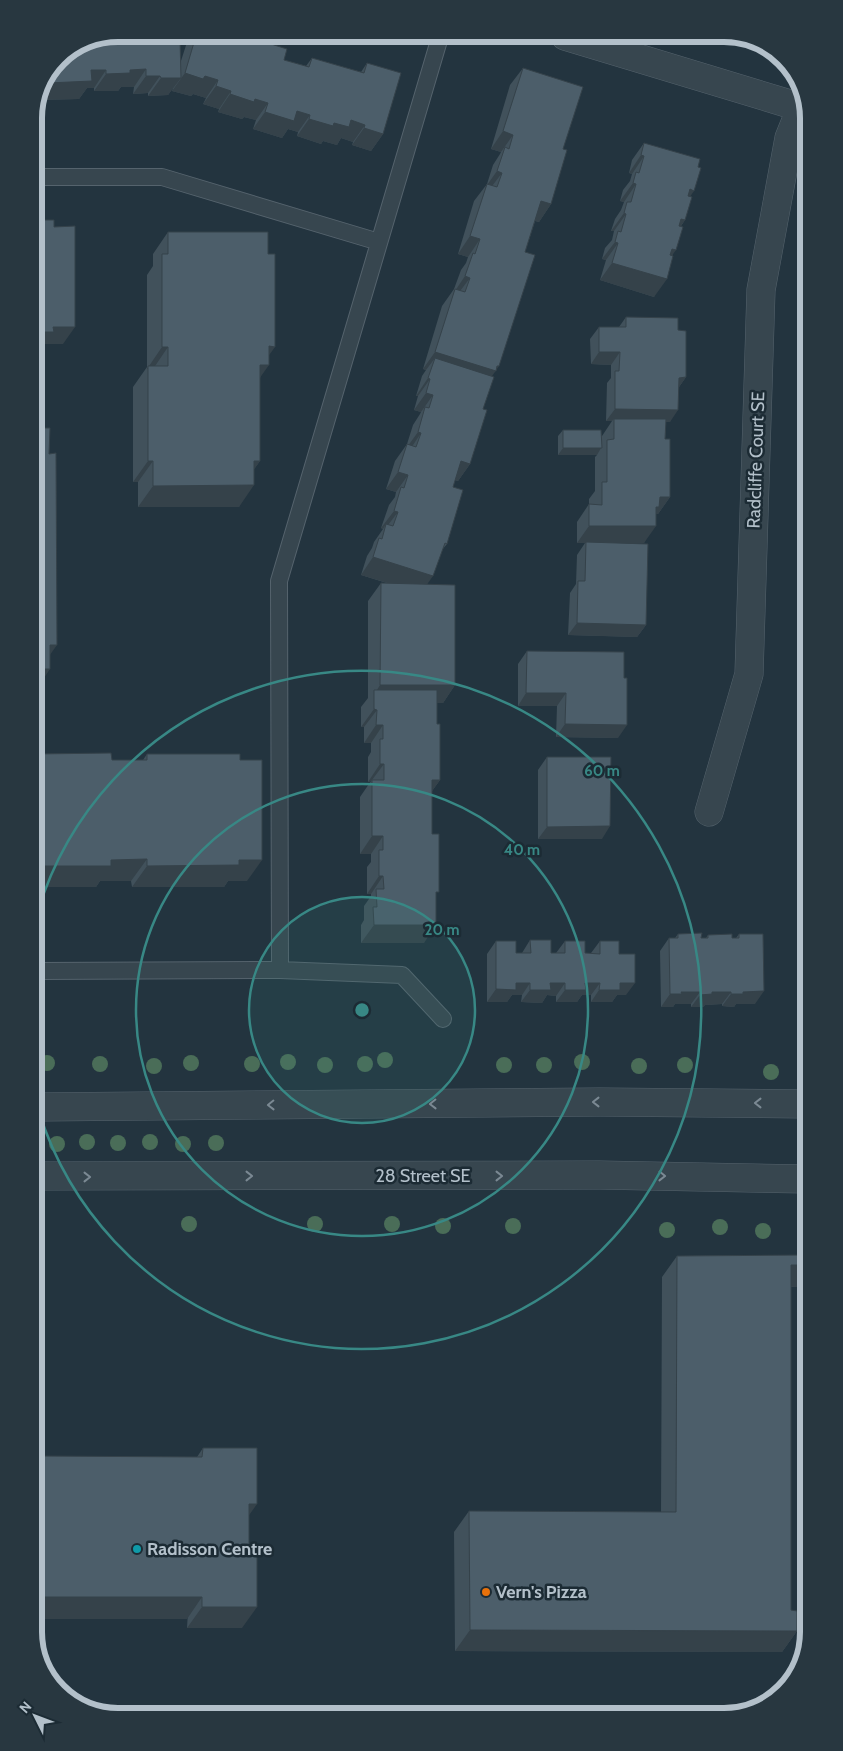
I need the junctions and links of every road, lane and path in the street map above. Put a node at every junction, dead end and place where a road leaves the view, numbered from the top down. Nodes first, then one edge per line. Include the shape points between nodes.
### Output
1 (438, 43) edge
2 (587, 43) edge
3 (799, 107) edge
4 (800, 113) edge
5 (43, 177) edge
6 (379, 242) junction
7 (709, 812) dead end
8 (280, 970) junction
9 (43, 971) edge
10 (443, 1019) dead end
11 (800, 1104) edge
12 (43, 1107) edge
13 (43, 1176) edge
14 (800, 1179) edge

1 - 6 lane
2 - 3 street
4 - 7 street, Radcliffe Court SE via 789,138 761,290 749,674
5 - 6 lane via 162,177
6 - 8 lane via 279,581
8 - 9 lane
8 - 10 lane via 402,974
11 -> 12 street via 600,1102
13 -> 14 street, 28 Street SE via 599,1175

